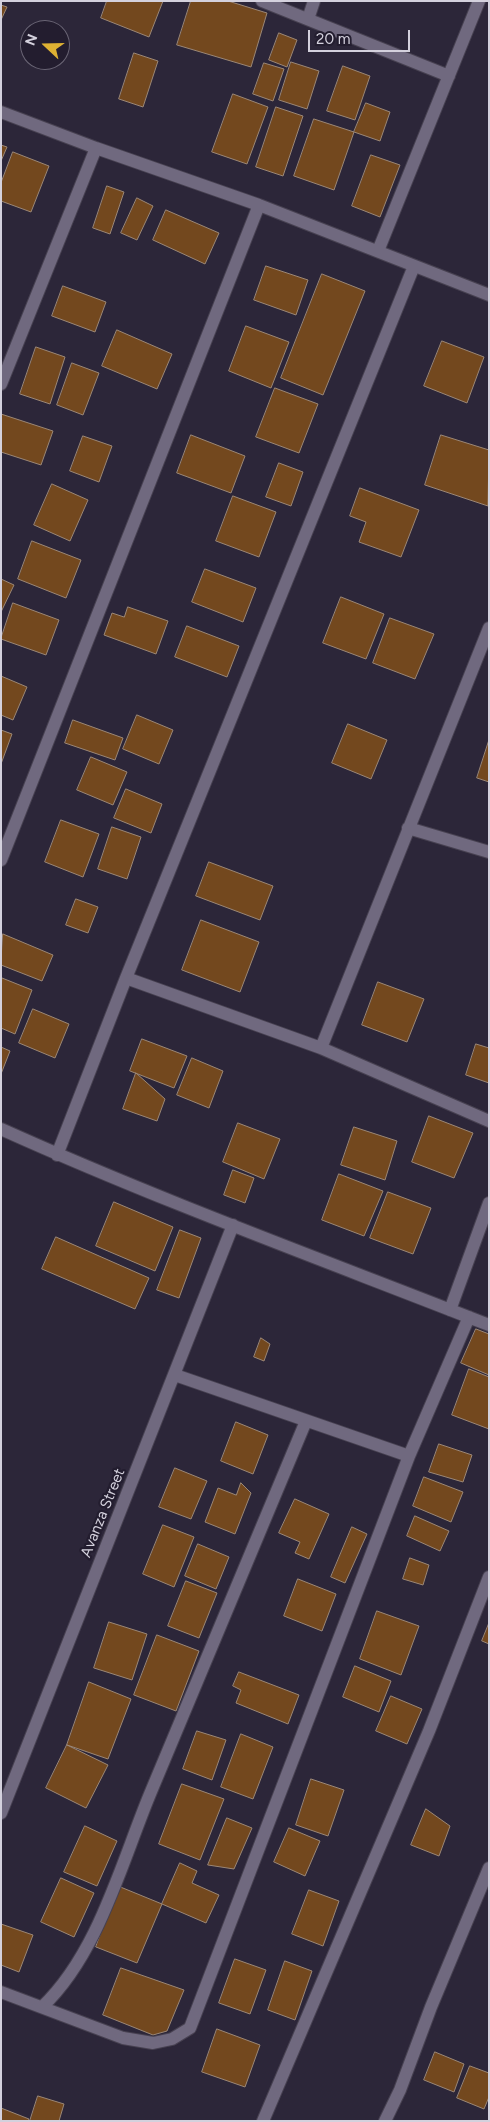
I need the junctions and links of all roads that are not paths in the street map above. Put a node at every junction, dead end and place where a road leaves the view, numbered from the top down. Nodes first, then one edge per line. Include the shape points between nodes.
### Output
1 (262, 1) edge
2 (314, 1) edge
3 (479, 1) edge
4 (308, 20) junction
5 (449, 76) junction
6 (1, 112) edge
7 (96, 148) junction
8 (259, 205) junction
9 (378, 252) junction
10 (414, 266) junction
11 (489, 295) edge
12 (1, 384) edge
13 (489, 628) edge
14 (408, 828) junction
15 (489, 852) edge
16 (1, 860) edge
17 (126, 978) junction
18 (321, 1048) junction
19 (489, 1121) edge
20 (1, 1129) edge
21 (57, 1155) junction
22 (489, 1202) edge
23 (233, 1225) junction
24 (450, 1310) junction
25 (469, 1317) junction
26 (489, 1324) edge
27 (175, 1375) junction
28 (306, 1421) junction
29 (409, 1456) junction
30 (489, 1577) edge
31 (1, 1813) edge
32 (489, 1868) edge
33 (1, 1992) edge
34 (42, 2007) junction
35 (263, 2121) edge
36 (385, 2121) edge

1 - 4 street
2 - 4 street
3 - 5 street
4 - 5 street
5 - 9 street
6 - 7 street
7 - 8 street
7 - 12 street
8 - 9 street
8 - 16 street
9 - 10 street
10 - 11 street
10 - 17 street
13 - 14 street
14 - 15 street
14 - 18 street
17 - 18 street
17 - 21 street
18 - 19 street
20 - 21 street
21 - 23 street
22 - 24 street
23 - 24 street
23 - 27 street, Avanza Street
24 - 25 street
25 - 26 street
25 - 29 street
27 - 28 street
27 - 31 street, Avanza Street
28 - 29 street
28 - 34 street via 99,1923 58,1992
29 - 34 street via 190,2028 172,2039 153,2044 123,2038
30 - 35 street via 429,1731
32 - 36 street
33 - 34 street

